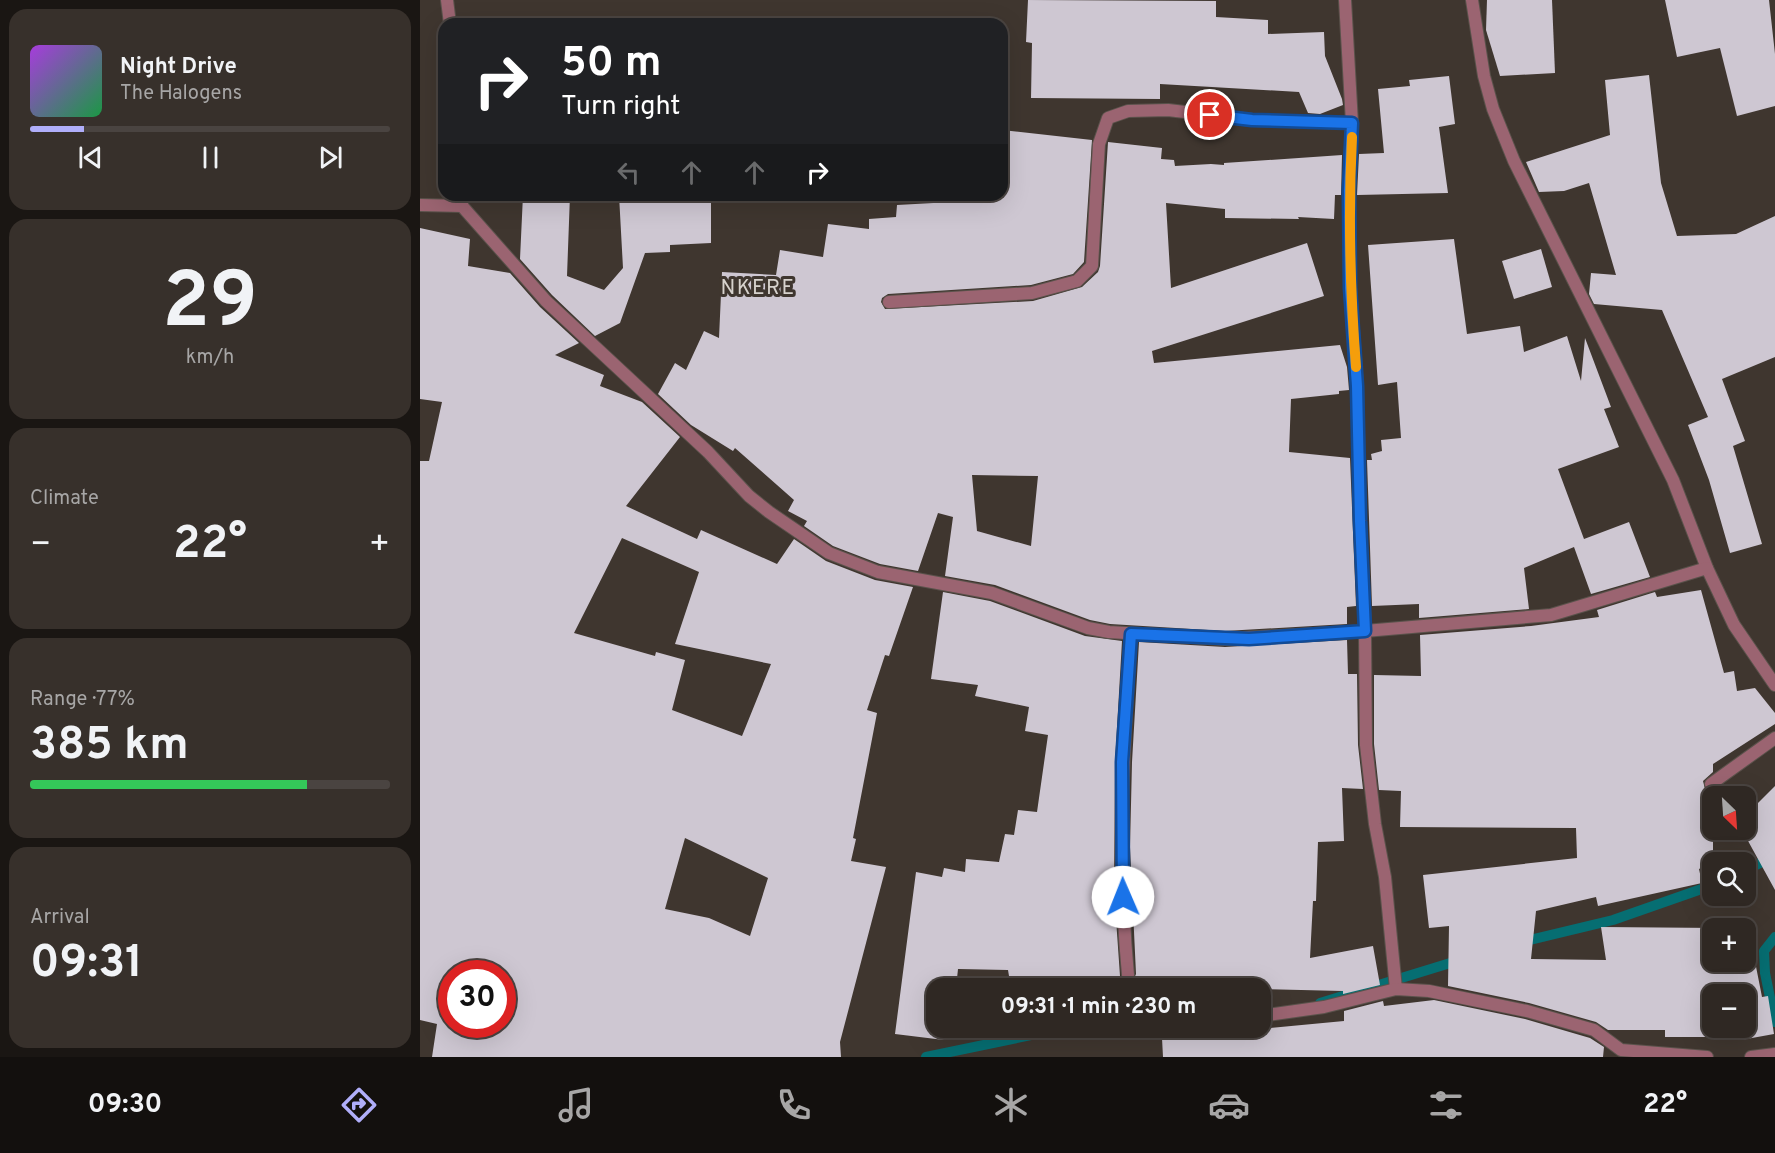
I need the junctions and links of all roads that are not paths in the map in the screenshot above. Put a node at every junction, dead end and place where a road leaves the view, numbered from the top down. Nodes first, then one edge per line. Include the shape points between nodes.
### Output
1 (447, 0) edge
2 (1346, 0) edge
3 (1472, 0) edge
4 (449, 18) edge
5 (1352, 123) junction
6 (462, 201) edge
7 (420, 205) edge
8 (889, 302) dead end
9 (1707, 568) junction
10 (1365, 631) junction
11 (1131, 634) junction
12 (1775, 685) edge
13 (1775, 738) edge
14 (1712, 784) dead end
15 (1128, 975) dead end
16 (1396, 989) junction
17 (1271, 1014) edge
18 (1775, 1054) edge
19 (1707, 1057) edge
20 (1751, 1057) edge

1 - 4 street
2 - 5 street
3 - 9 street via 1484,76 1514,161 1673,480
5 - 8 street via 1252,120 1168,110 1128,111 1108,118 1099,144 1092,266 1077,281 1032,293
5 - 10 street via 1350,288
6 - 7 street
6 - 11 street via 546,301 708,452 749,496 829,553 878,572 992,593 1088,628
9 - 10 street via 1551,615
9 - 12 street via 1734,625
10 - 11 street via 1237,639
10 - 16 street via 1366,745
11 - 15 street via 1121,794
13 - 14 street
16 - 17 street via 1324,1007
16 - 19 street via 1430,991 1594,1029 1621,1050
18 - 20 street

